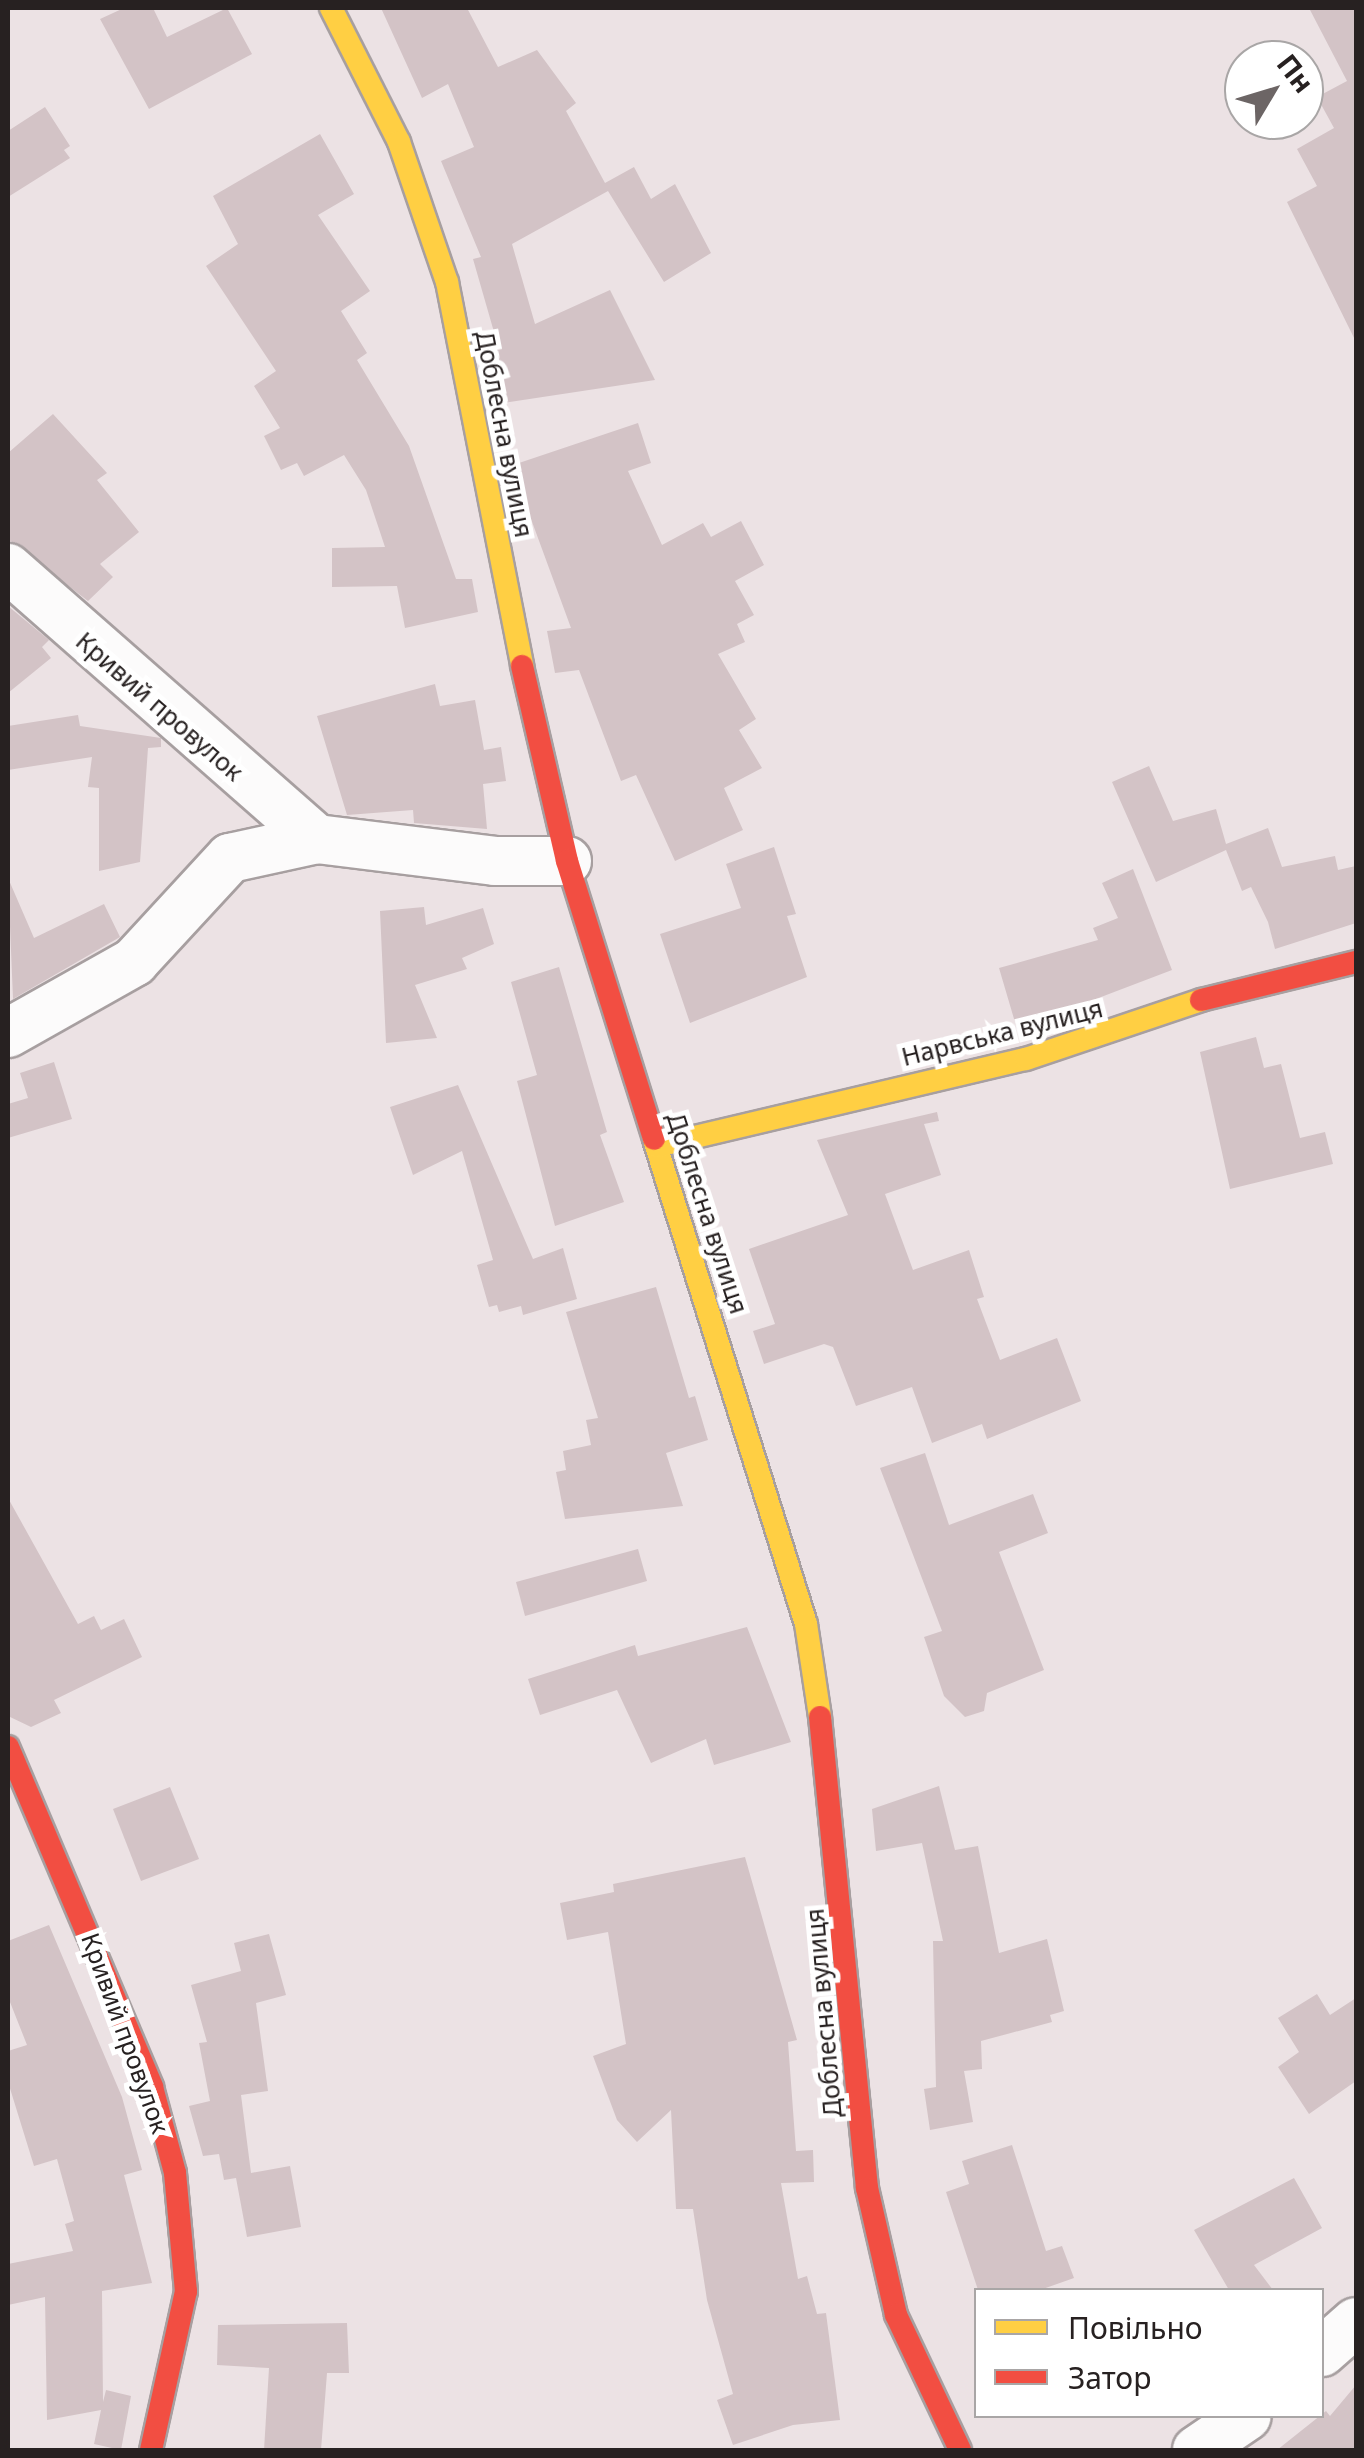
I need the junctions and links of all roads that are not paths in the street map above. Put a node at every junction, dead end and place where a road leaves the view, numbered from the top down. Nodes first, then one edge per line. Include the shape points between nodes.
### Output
1 (331, 8) edge
2 (8, 568) edge
3 (317, 839) junction
4 (567, 861) junction
5 (1356, 962) edge
6 (8, 1033) edge
7 (657, 1146) junction
8 (8, 1747) edge
9 (1356, 2322) edge
10 (1324, 2350) edge
11 (1243, 2418) edge
12 (151, 2450) edge
13 (960, 2450) edge
14 (1197, 2450) edge

1 - 4 street, Доблесна вулиця via 399,142 448,282 535,732
2 - 3 street, Кривий провулок
3 - 4 street via 495,861
3 - 6 street via 230,858 134,962
4 - 7 street, Доблесна вулиця
5 - 7 street, Нарвська вулиця via 1222,993 1026,1059
7 - 13 street, Доблесна вулиця via 806,1624 829,1779 868,2188 896,2315
8 - 12 street, Кривий провулок via 152,2087 175,2173 186,2291
9 - 10 street
11 - 14 street

